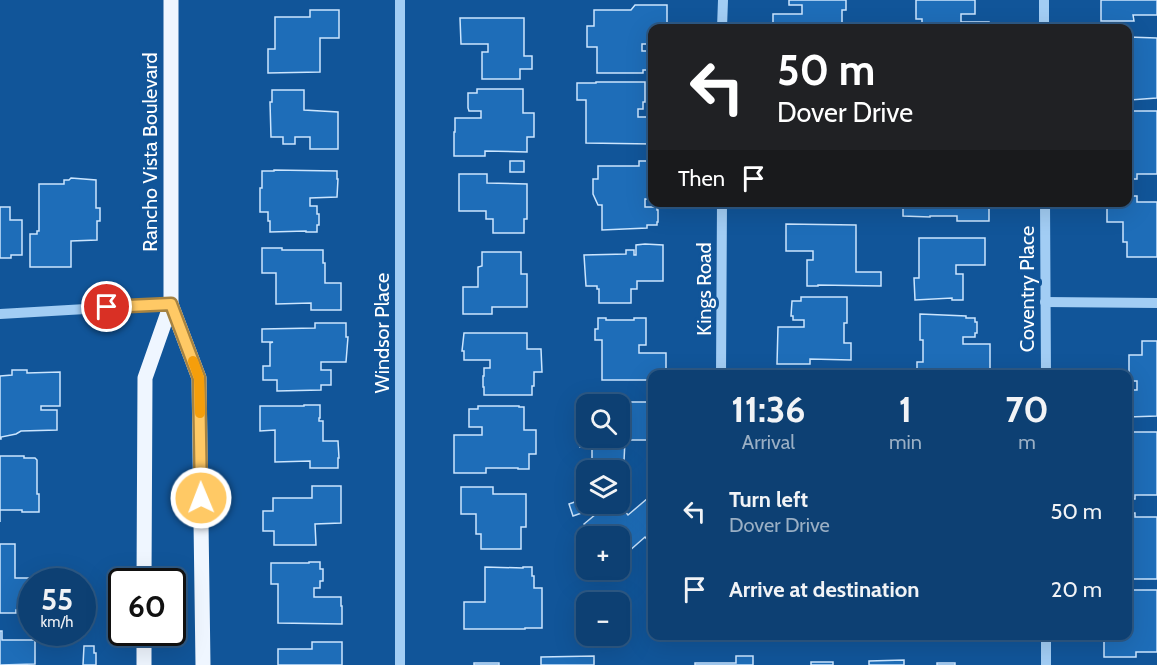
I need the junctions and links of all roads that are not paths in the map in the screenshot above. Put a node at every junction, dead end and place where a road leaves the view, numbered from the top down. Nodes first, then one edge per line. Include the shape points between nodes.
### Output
1 (171, 0) edge
2 (400, 0) edge
3 (723, 0) edge
4 (1044, 0) edge
5 (722, 24) edge
6 (1044, 24) edge
7 (722, 207) edge
8 (1045, 207) edge
9 (1045, 302) junction
10 (1157, 303) edge
11 (171, 304) junction
12 (0, 314) edge
13 (721, 370) edge
14 (1046, 370) edge
15 (144, 568) edge
16 (1046, 640) edge
17 (144, 646) edge
18 (144, 665) edge
19 (202, 665) edge
20 (400, 665) edge
21 (1046, 665) edge

1 - 11 main road, Rancho Vista Boulevard
2 - 20 street, Windsor Place
3 - 5 street
4 - 6 street
7 - 13 street, Kings Road
8 - 9 street, Coventry Place
9 - 10 street
9 - 14 street, Coventry Place
11 - 12 street
11 - 15 main road, Rancho Vista Boulevard via 145,378
11 - 19 main road, Rancho Vista Boulevard via 199,378
16 - 21 street
17 - 18 main road

